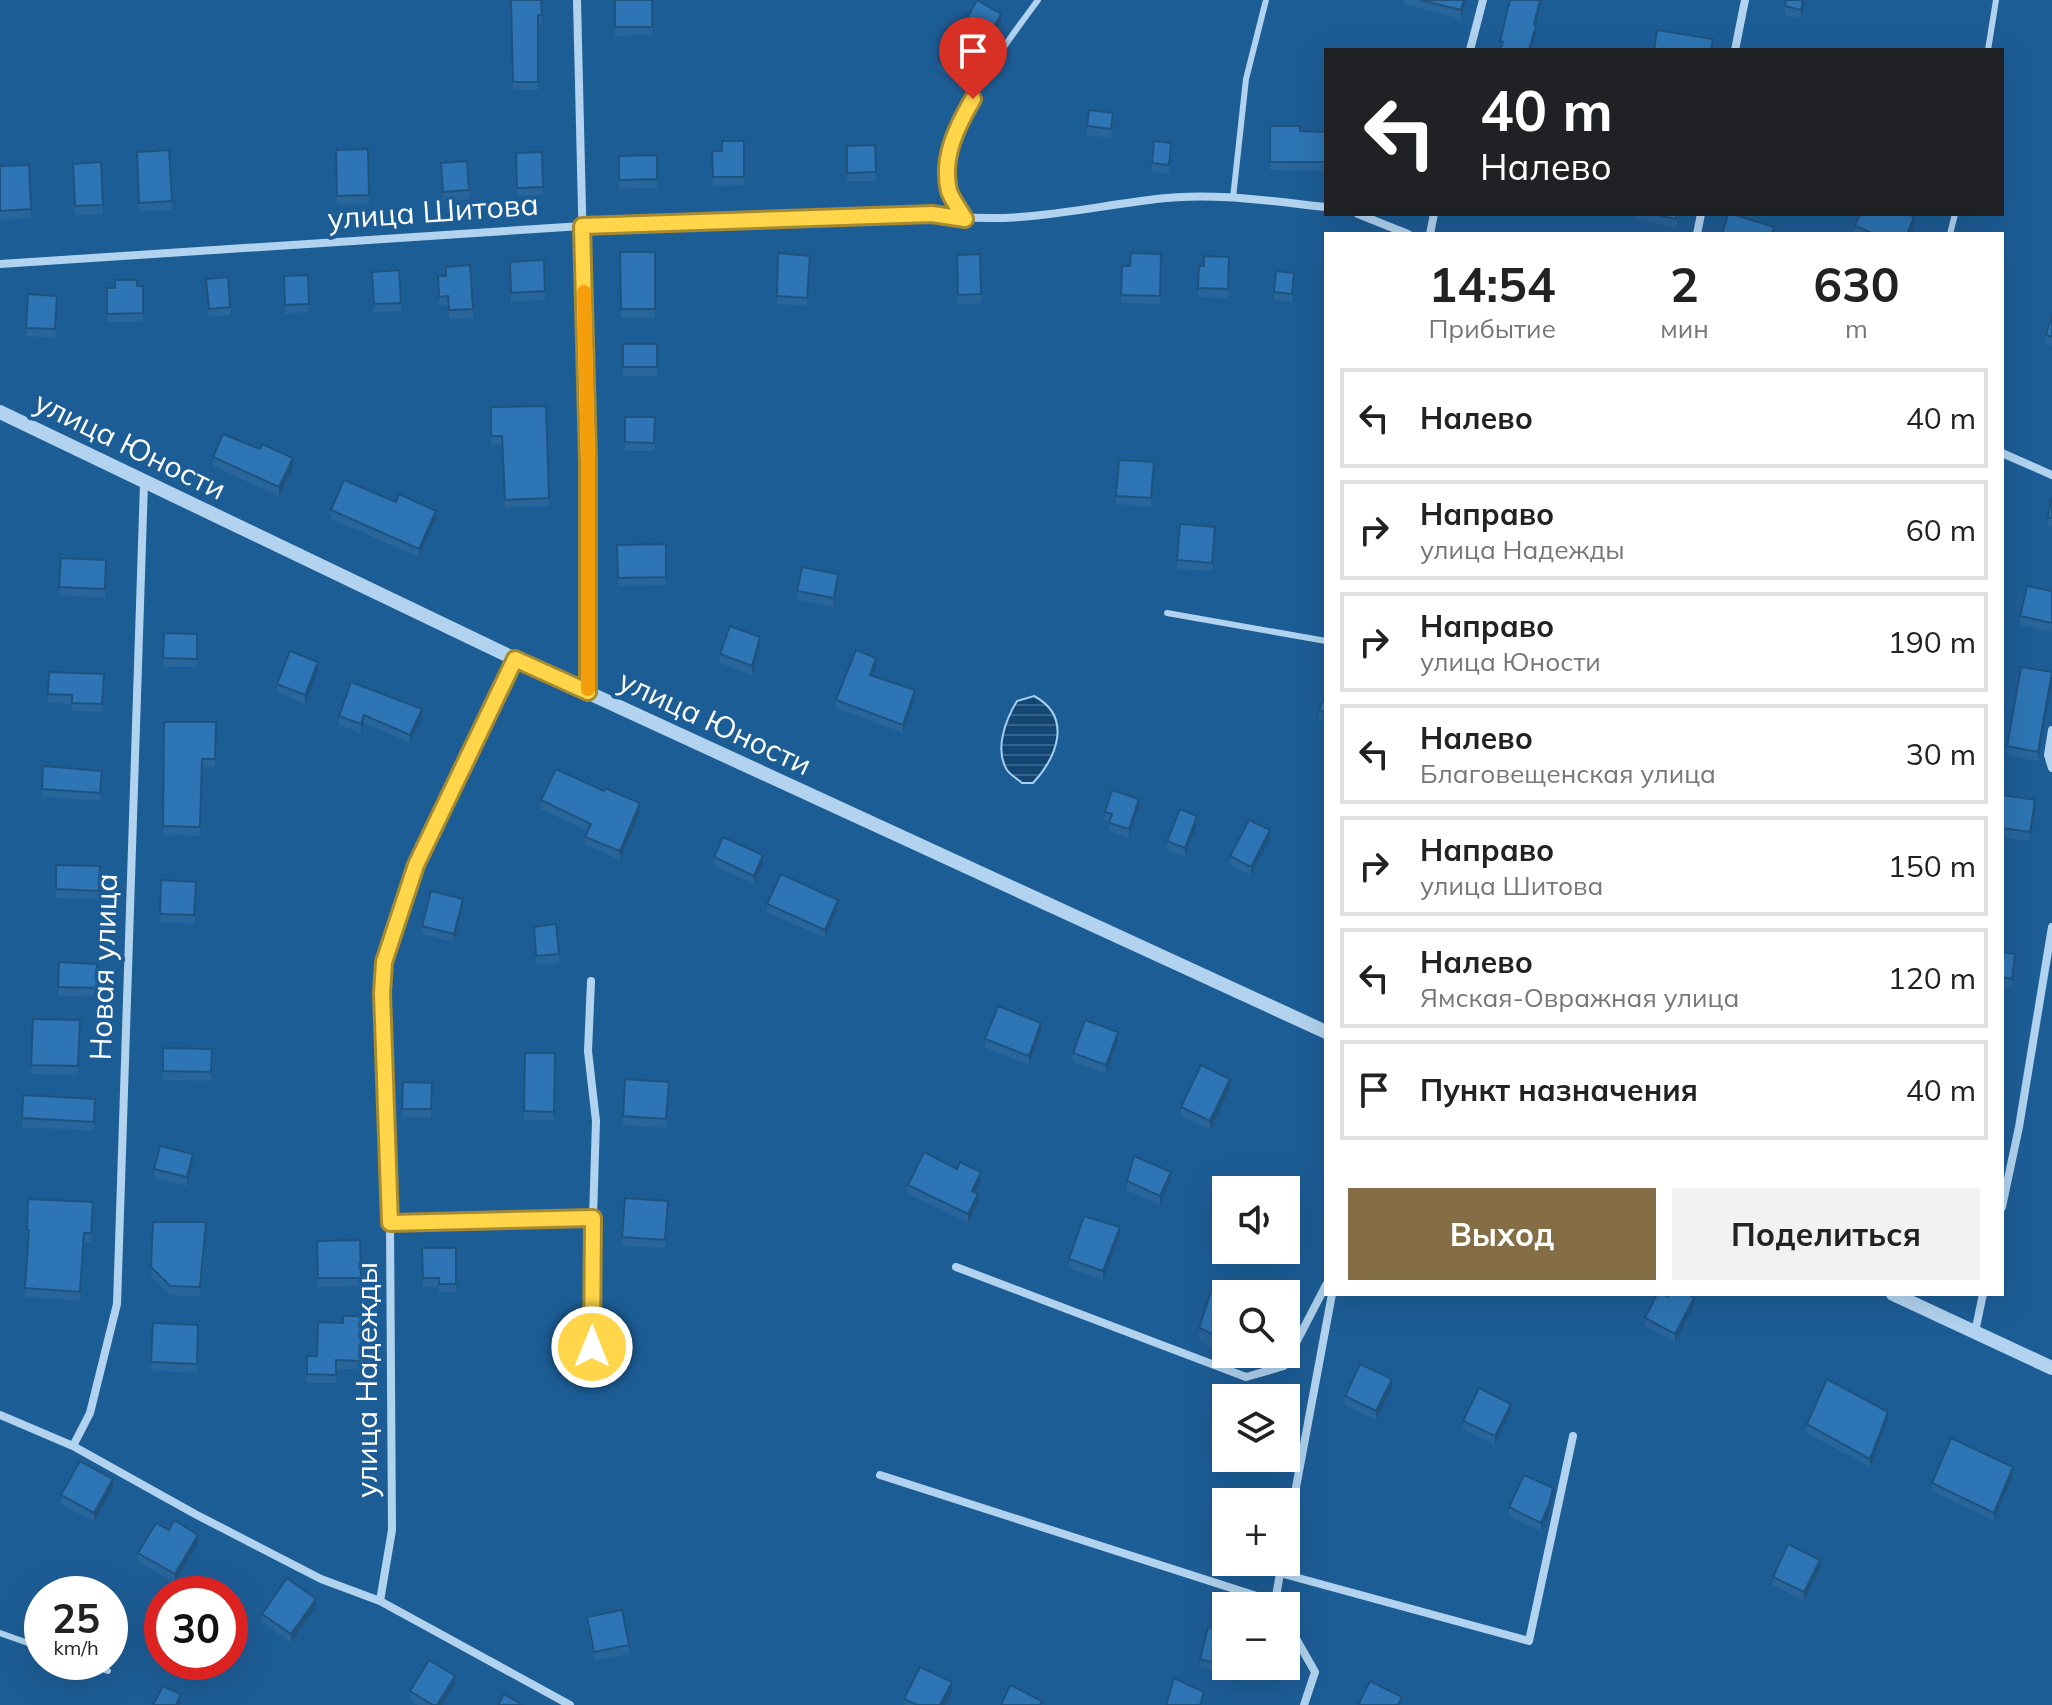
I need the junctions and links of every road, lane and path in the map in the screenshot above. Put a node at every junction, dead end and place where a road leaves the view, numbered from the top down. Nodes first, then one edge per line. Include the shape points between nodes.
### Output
1 (577, 0) edge
2 (1038, 0) edge
3 (1266, 0) edge
4 (1483, 0) edge
5 (1745, 0) edge
6 (1996, 0) edge
7 (1471, 48) edge
8 (1735, 48) edge
9 (1988, 48) edge
10 (1233, 198) junction
11 (1324, 207) edge
12 (1363, 216) edge
13 (965, 219) junction
14 (582, 226) junction
15 (1403, 232) edge
16 (0, 264) edge
17 (0, 412) edge
18 (2004, 454) edge
19 (2052, 475) edge
20 (144, 483) junction
21 (1167, 613) dead end
22 (1324, 641) edge
23 (515, 659) junction
24 (588, 692) junction
25 (2052, 730) edge
26 (2052, 768) edge
27 (2052, 927) edge
28 (591, 981) dead end
29 (1324, 1031) edge
30 (2004, 1198) edge
31 (593, 1218) junction
32 (390, 1223) junction
33 (956, 1267) dead end
34 (1324, 1289) edge
35 (1332, 1296) edge
36 (1897, 1296) edge
37 (1983, 1296) edge
38 (1975, 1332) junction
39 (592, 1347) dead end
40 (2052, 1368) edge
41 (0, 1415) edge
42 (1573, 1436) dead end
43 (73, 1446) junction
44 (880, 1475) dead end
45 (1296, 1488) edge
46 (1291, 1576) edge
47 (1239, 1592) edge
48 (380, 1601) junction
49 (0, 1633) edge
50 (24, 1642) edge
51 (1300, 1646) edge
52 (570, 1705) edge
53 (1304, 1705) edge

1 - 14 street
2 - 13 lane via 957,126 948,178
3 - 10 lane via 1246,79
4 - 7 street
5 - 8 street
6 - 9 lane
10 - 11 street, улица Шитова
10 - 13 street, улица Шитова via 1159,198 1046,216
12 - 15 street
13 - 14 street, улица Шитова via 932,214
14 - 16 street, улица Шитова
14 - 24 street
17 - 20 street, улица Юности
18 - 19 street
20 - 23 street, улица Юности
20 - 43 street, Новая улица via 117,1304 90,1413
21 - 22 lane
23 - 24 street, улица Юности
23 - 32 street, улица Надежды via 416,865 384,962
24 - 29 street, улица Юности
25 - 26 street
27 - 30 street
28 - 31 street
31 - 32 street
31 - 39 street
32 - 48 street, улица Надежды via 392,1530
33 - 34 street via 1246,1377 1284,1366
35 - 45 street
36 - 38 street
37 - 38 street
38 - 40 street
41 - 43 street
42 - 46 street via 1529,1641
43 - 48 street via 321,1579
44 - 47 street
48 - 52 street
49 - 50 lane
51 - 53 street via 1315,1672

